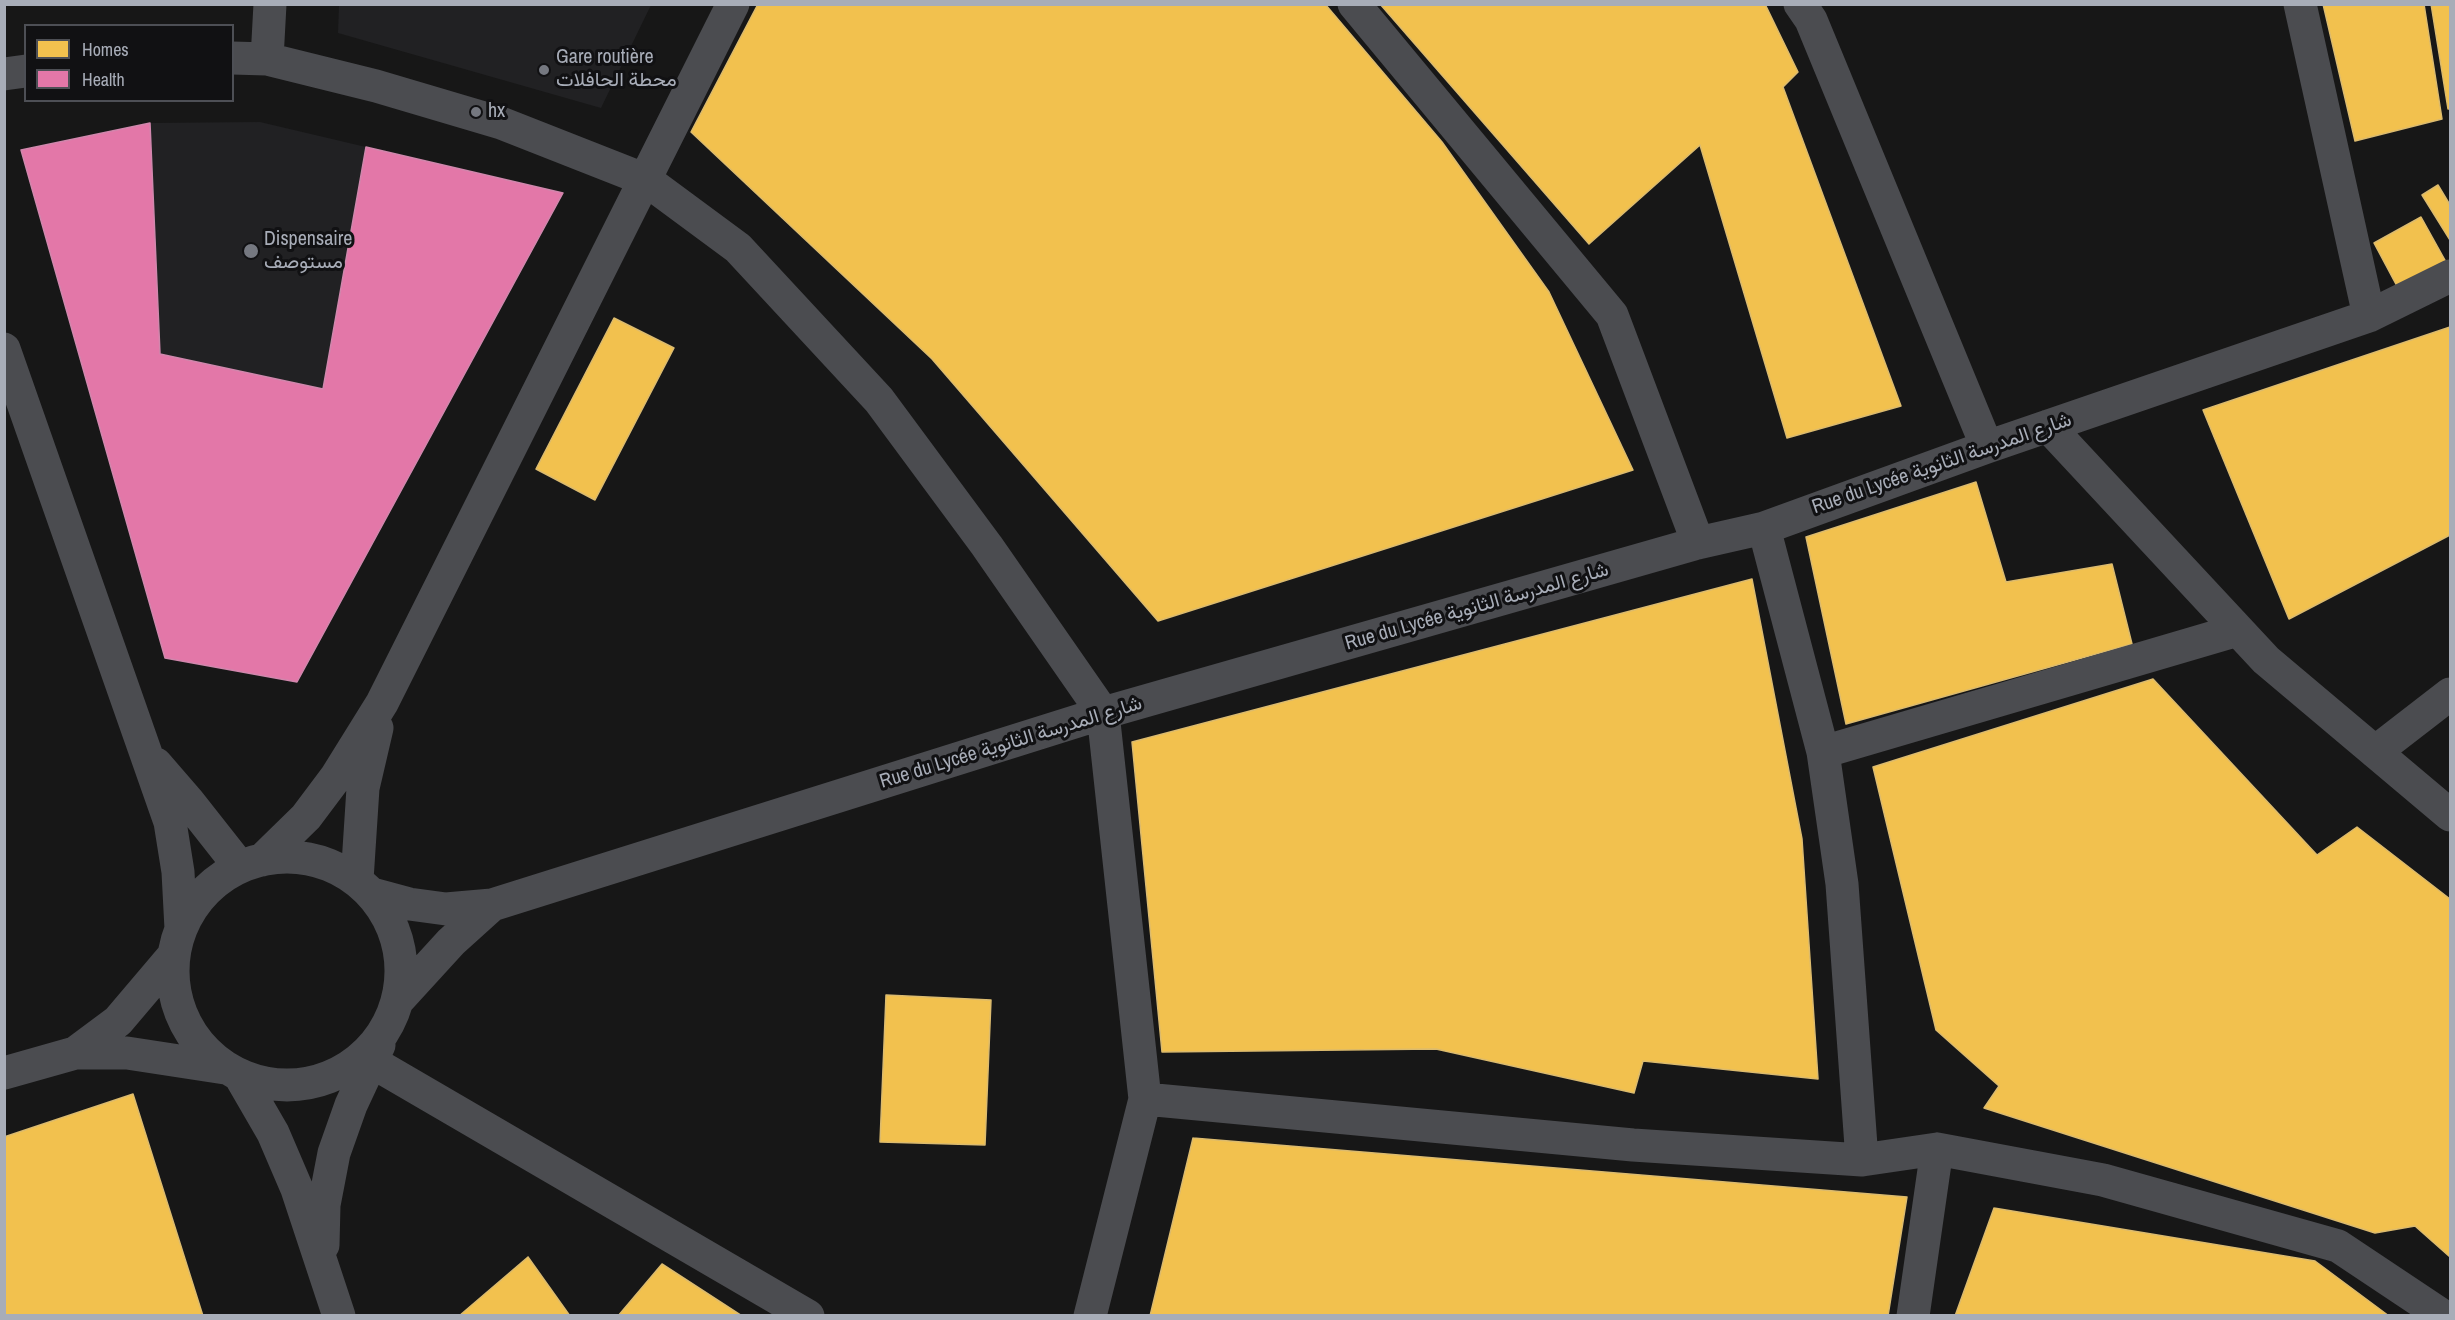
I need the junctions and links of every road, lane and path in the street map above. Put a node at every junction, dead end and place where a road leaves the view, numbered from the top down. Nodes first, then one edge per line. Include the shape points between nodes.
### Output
1 (270, 4) edge
2 (733, 4) edge
3 (1354, 4) edge
4 (2300, 4) edge
5 (1806, 6) edge
6 (234, 58) edge
7 (267, 60) junction
8 (24, 71) edge
9 (4, 74) edge
10 (646, 180) junction
11 (2451, 276) edge
12 (2369, 316) junction
13 (4, 349) edge
14 (2048, 426) junction
15 (1987, 447) junction
16 (1764, 528) junction
17 (1698, 543) junction
18 (2238, 630) junction
19 (2451, 694) edge
20 (382, 703) junction
21 (1103, 713) junction
22 (145, 751) junction
23 (2375, 752) junction
24 (1823, 753) junction
25 (2451, 814) edge
26 (251, 863) junction
27 (365, 887) junction
28 (492, 905) junction
29 (177, 942) junction
30 (393, 1013) junction
31 (75, 1053) junction
32 (372, 1062) junction
33 (232, 1072) junction
34 (4, 1074) edge
35 (1145, 1099) junction
36 (1937, 1149) junction
37 (1862, 1160) junction
38 (322, 1264) junction
39 (339, 1316) edge
40 (808, 1316) edge
41 (1090, 1316) edge
42 (1913, 1316) edge
43 (2443, 1316) edge

1 - 7 street
2 - 10 street
3 - 17 street via 1612,315
4 - 12 street
5 - 15 street
6 - 7 street
7 - 10 street via 376,86 501,123
8 - 9 street
10 - 20 street
10 - 21 street via 738,248 879,400
11 - 12 street, Rue du Lycée شارع المدرسة الثانوية
12 - 14 street, Rue du Lycée شارع المدرسة الثانوية
13 - 22 street
14 - 15 street, Rue du Lycée شارع المدرسة الثانوية
14 - 18 street
15 - 16 street, Rue du Lycée شارع المدرسة الثانوية
16 - 17 street, Rue du Lycée شارع المدرسة الثانوية
16 - 24 street
17 - 21 street, Rue du Lycée شارع المدرسة الثانوية
18 - 23 street via 2266,660
18 - 24 street
19 - 23 street
20 - 26 street via 306,818
20 - 27 street via 363,788
21 - 28 street, Rue du Lycée شارع المدرسة الثانوية
21 - 35 street
22 - 26 street via 188,801
22 - 29 street via 170,822 178,873
23 - 25 street
24 - 37 street via 1842,884
26 - 27 street via 295,857 328,863
26 - 29 street via 208,890 195,904
27 - 28 street, Rue du Lycée شارع المدرسة الثانوية via 409,904 446,909
27 - 30 street via 388,917 399,944 402,972
28 - 30 street, Rue du Lycée شارع المدرسة الثانوية via 451,942
29 - 31 street via 118,1021
29 - 33 street via 174,987 183,1019 200,1046
30 - 32 street
30 - 33 street via 361,1060 323,1081 282,1086
31 - 33 street via 127,1053
31 - 34 street
32 - 38 street via 334,1153 324,1205
32 - 40 street
33 - 38 street via 273,1132
35 - 37 street via 1633,1145
35 - 41 street
36 - 37 street
36 - 42 street
36 - 43 street via 2103,1180 2338,1246
38 - 39 street

